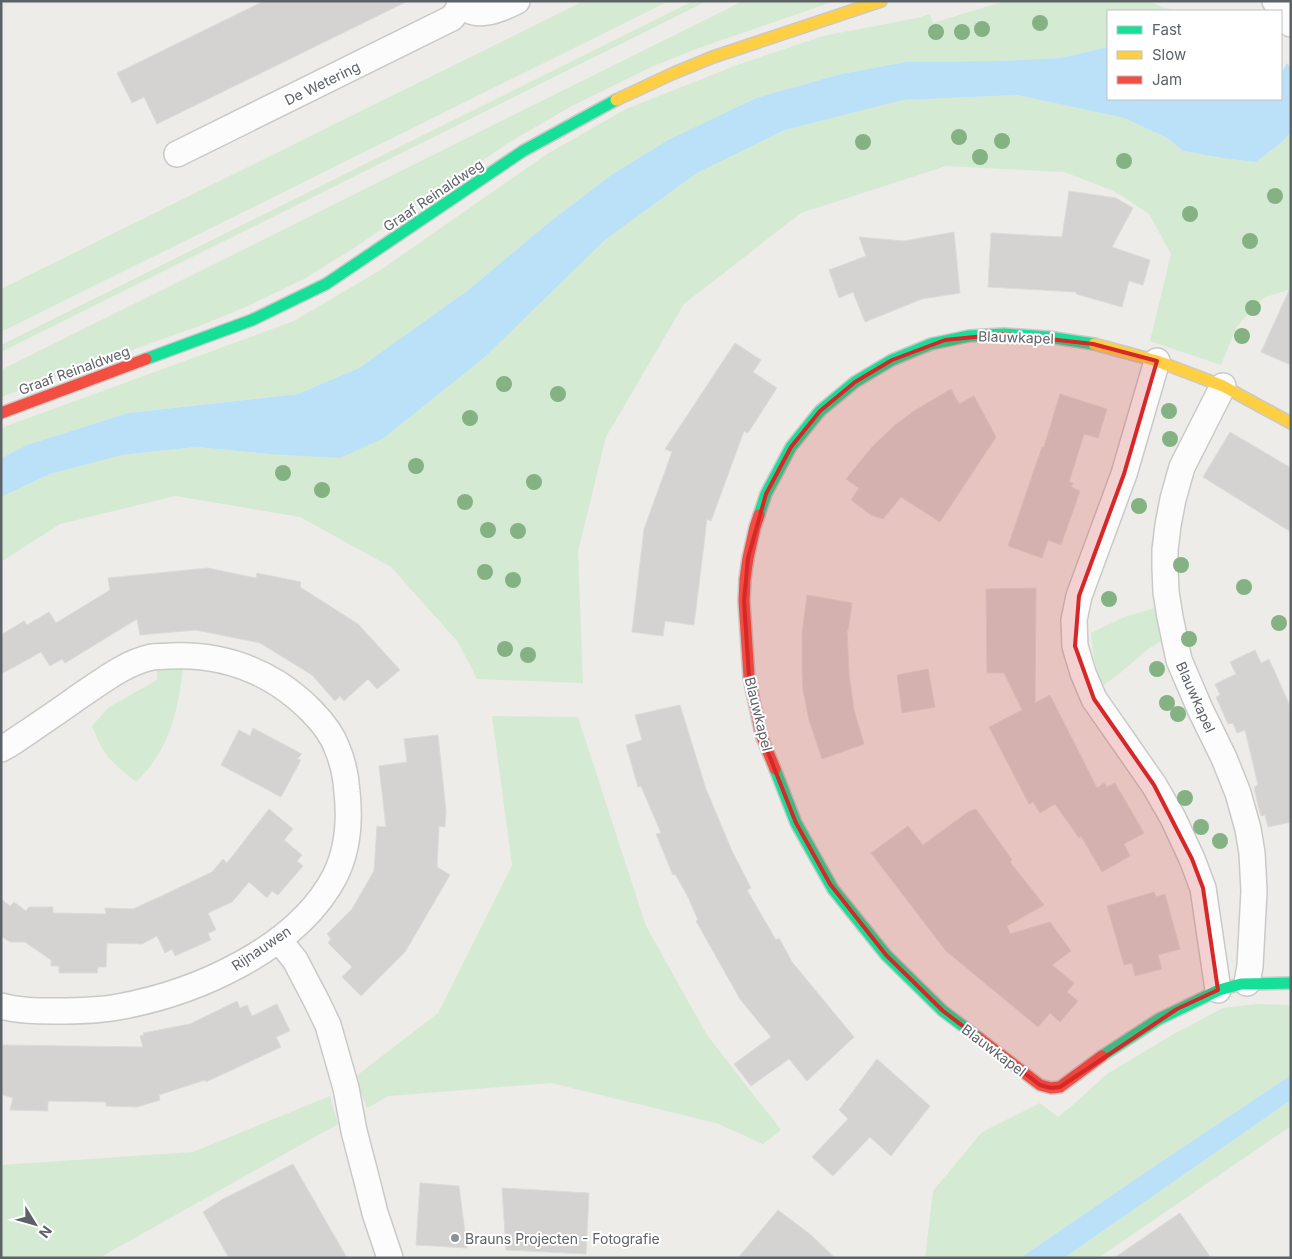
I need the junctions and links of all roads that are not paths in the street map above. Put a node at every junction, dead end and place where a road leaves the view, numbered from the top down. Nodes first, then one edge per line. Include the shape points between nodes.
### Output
1 (517, 1) edge
2 (881, 1) edge
3 (460, 3) edge
4 (177, 154) dead end
5 (1157, 361) junction
6 (1223, 386) junction
7 (1, 413) edge
8 (1291, 423) edge
9 (1, 749) edge
10 (279, 940) junction
11 (1291, 983) edge
12 (1247, 984) junction
13 (1218, 990) junction
14 (1, 1006) edge
15 (390, 1258) edge

1 - 3 street, De Wetering via 494,12 482,13 471,12
2 - 7 street, Graaf Reinaldweg via 713,57 620,98 523,151 326,284 252,320
3 - 4 street, De Wetering via 452,18
5 - 6 street, Blauwkapel
5 - 13 street via 1124,474 1079,596 1074,620 1075,646 1094,699 1159,793 1192,859 1203,888
5 - 13 street, Blauwkapel via 1093,344 1048,337 968,336 931,344 892,360 855,382 820,411 791,447 766,494 755,527 745,579 749,677 761,735 780,783 796,823 833,889 886,956 943,1011 1040,1085 1060,1086 1136,1033
6 - 8 street, Blauwkapel
6 - 12 street, Blauwkapel via 1182,466 1168,525 1166,576 1179,660 1224,758 1248,829 1254,891
9 - 10 street, Rijnauwen via 104,680 151,657 187,655 222,660 263,674 286,689 315,716 337,746 349,808 348,831 338,868 306,915
10 - 14 street, Rijnauwen via 232,969 146,1001 70,1011
10 - 15 street via 295,960 328,1025 375,1213
11 - 12 street, Blauwkapel
12 - 13 street, Blauwkapel

